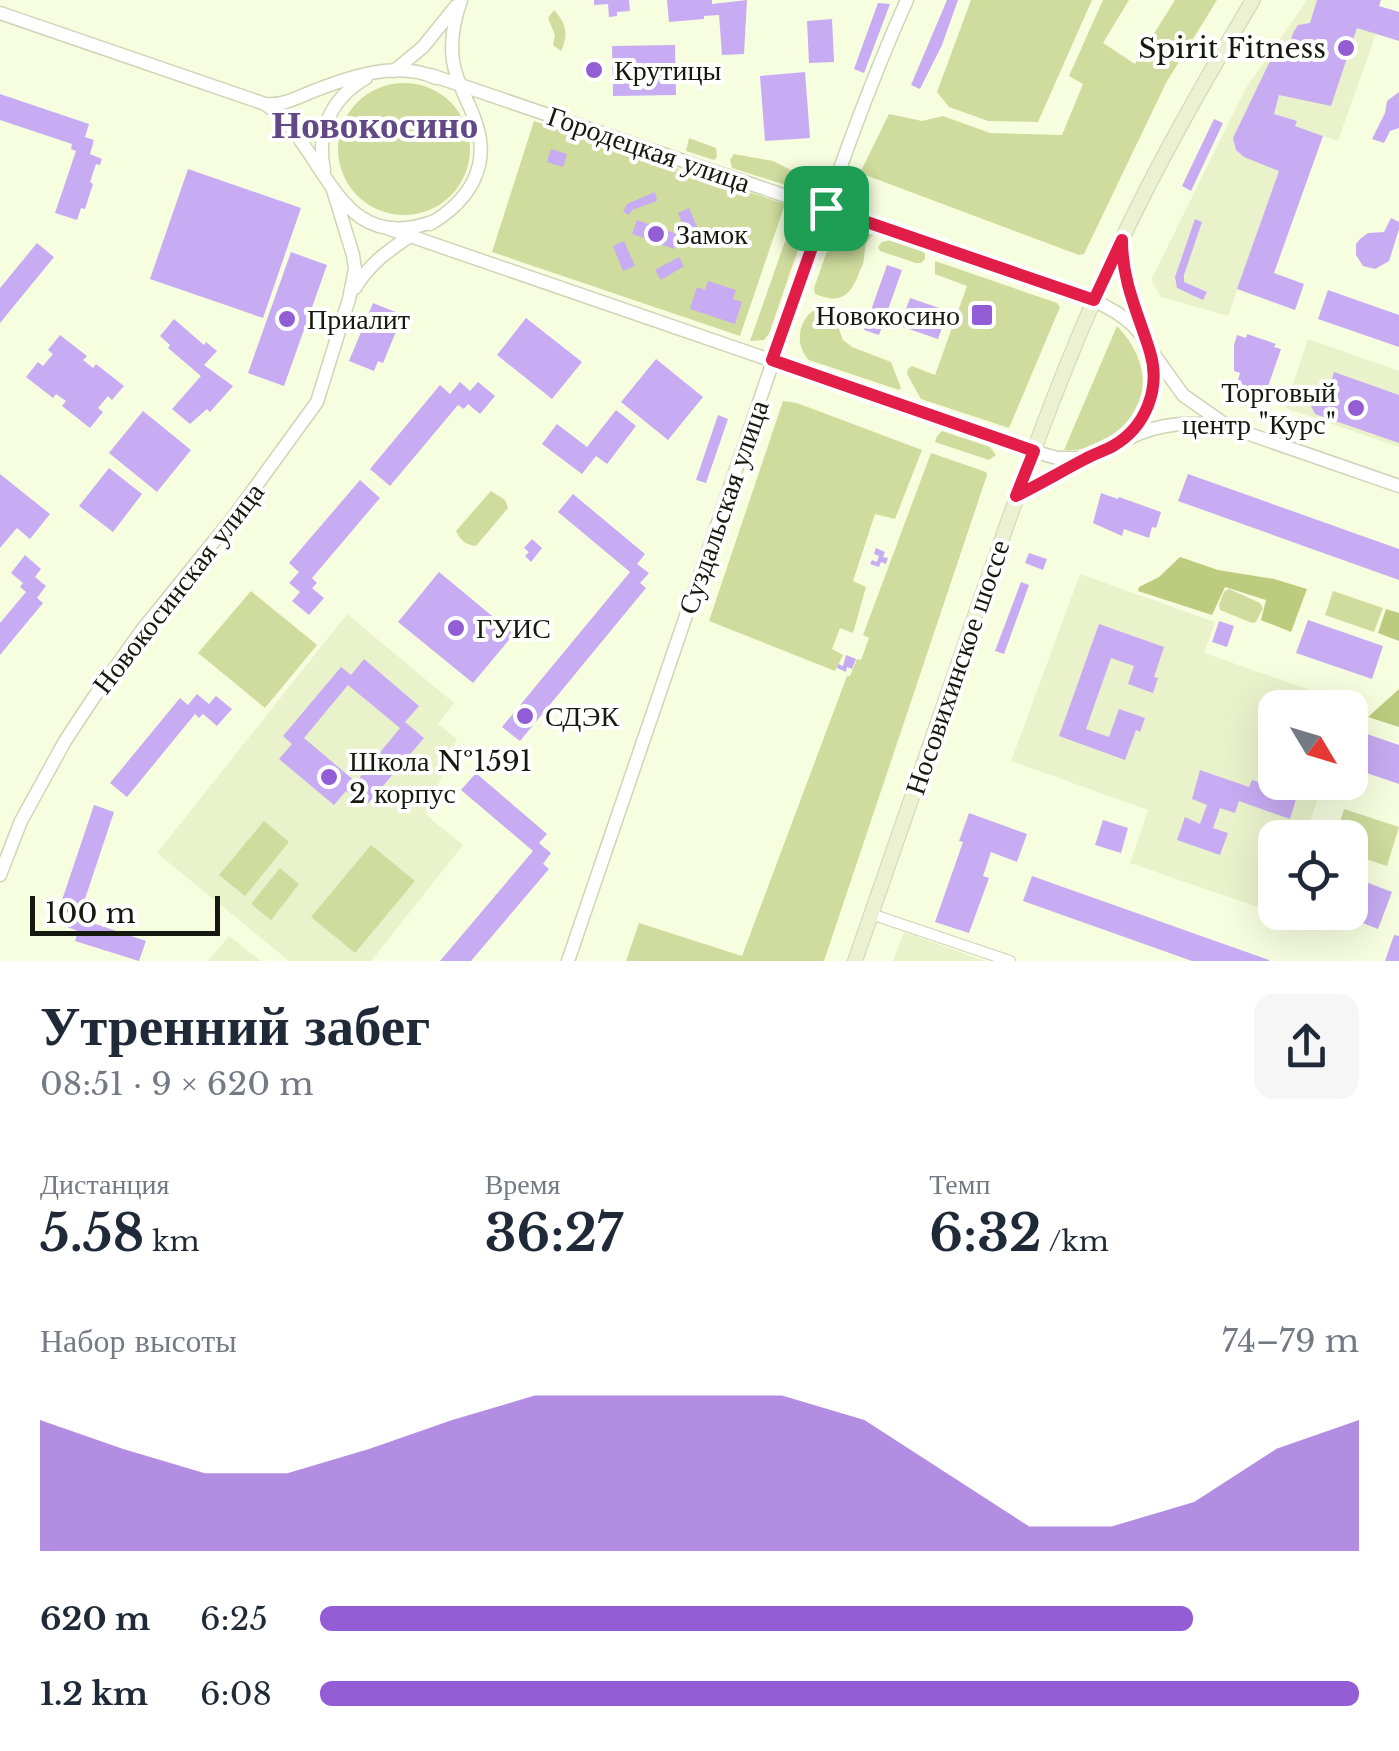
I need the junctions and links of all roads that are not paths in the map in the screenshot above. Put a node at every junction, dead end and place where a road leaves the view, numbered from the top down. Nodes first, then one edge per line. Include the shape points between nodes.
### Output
1 (460, 0) edge
2 (907, 0) edge
3 (1252, 0) edge
4 (0, 13) edge
5 (394, 71) junction
6 (379, 72) junction
7 (432, 75) junction
8 (461, 86) junction
9 (265, 104) junction
10 (475, 119) junction
11 (331, 186) junction
12 (826, 208) junction
13 (437, 220) junction
14 (384, 227) junction
15 (409, 236) junction
16 (1122, 240) junction
17 (349, 299) junction
18 (1094, 300) junction
19 (1146, 344) junction
20 (772, 360) junction
21 (1229, 427) junction
22 (1115, 445) junction
23 (1034, 451) junction
24 (1089, 456) junction
25 (1399, 486) edge
26 (1016, 496) junction
27 (0, 875) edge
28 (871, 914) junction
29 (568, 961) edge
30 (855, 961) edge
31 (1010, 961) edge

1 - 5 street
1 - 8 street via 452,48
2 - 12 street, Суздальская улица
3 - 16 main road, Носовихинское шоссе
4 - 9 street
5 - 6 street
5 - 7 street
6 - 9 street
6 - 11 street via 344,93 327,120 321,147
7 - 8 street, Городецкая улица
7 - 10 street via 454,89
8 - 10 street
8 - 12 street, Городецкая улица
9 - 11 street via 285,120
10 - 13 street via 476,174 461,201
11 - 14 street via 359,217
11 - 17 street via 353,255
12 - 18 street, Городецкая улица
12 - 20 street, Суздальская улица
13 - 14 street
13 - 15 street
14 - 15 street
15 - 17 street via 364,272
15 - 20 street
16 - 18 main road, Носовихинское шоссе
16 - 19 street via 1125,282
17 - 27 street, Новокосинская улица via 317,402 64,741
18 - 19 street, Городецкая улица via 1119,313
18 - 23 main road, Носовихинское шоссе
19 - 21 street via 1183,395
19 - 22 street via 1154,371 1151,400 1136,428
20 - 23 street
20 - 29 street, Суздальская улица
21 - 22 street via 1173,424
21 - 25 street
22 - 24 street
23 - 24 street
23 - 26 main road, Носовихинское шоссе
24 - 26 street
26 - 28 main road, Носовихинское шоссе
28 - 30 main road, Носовихинское шоссе
28 - 31 street

